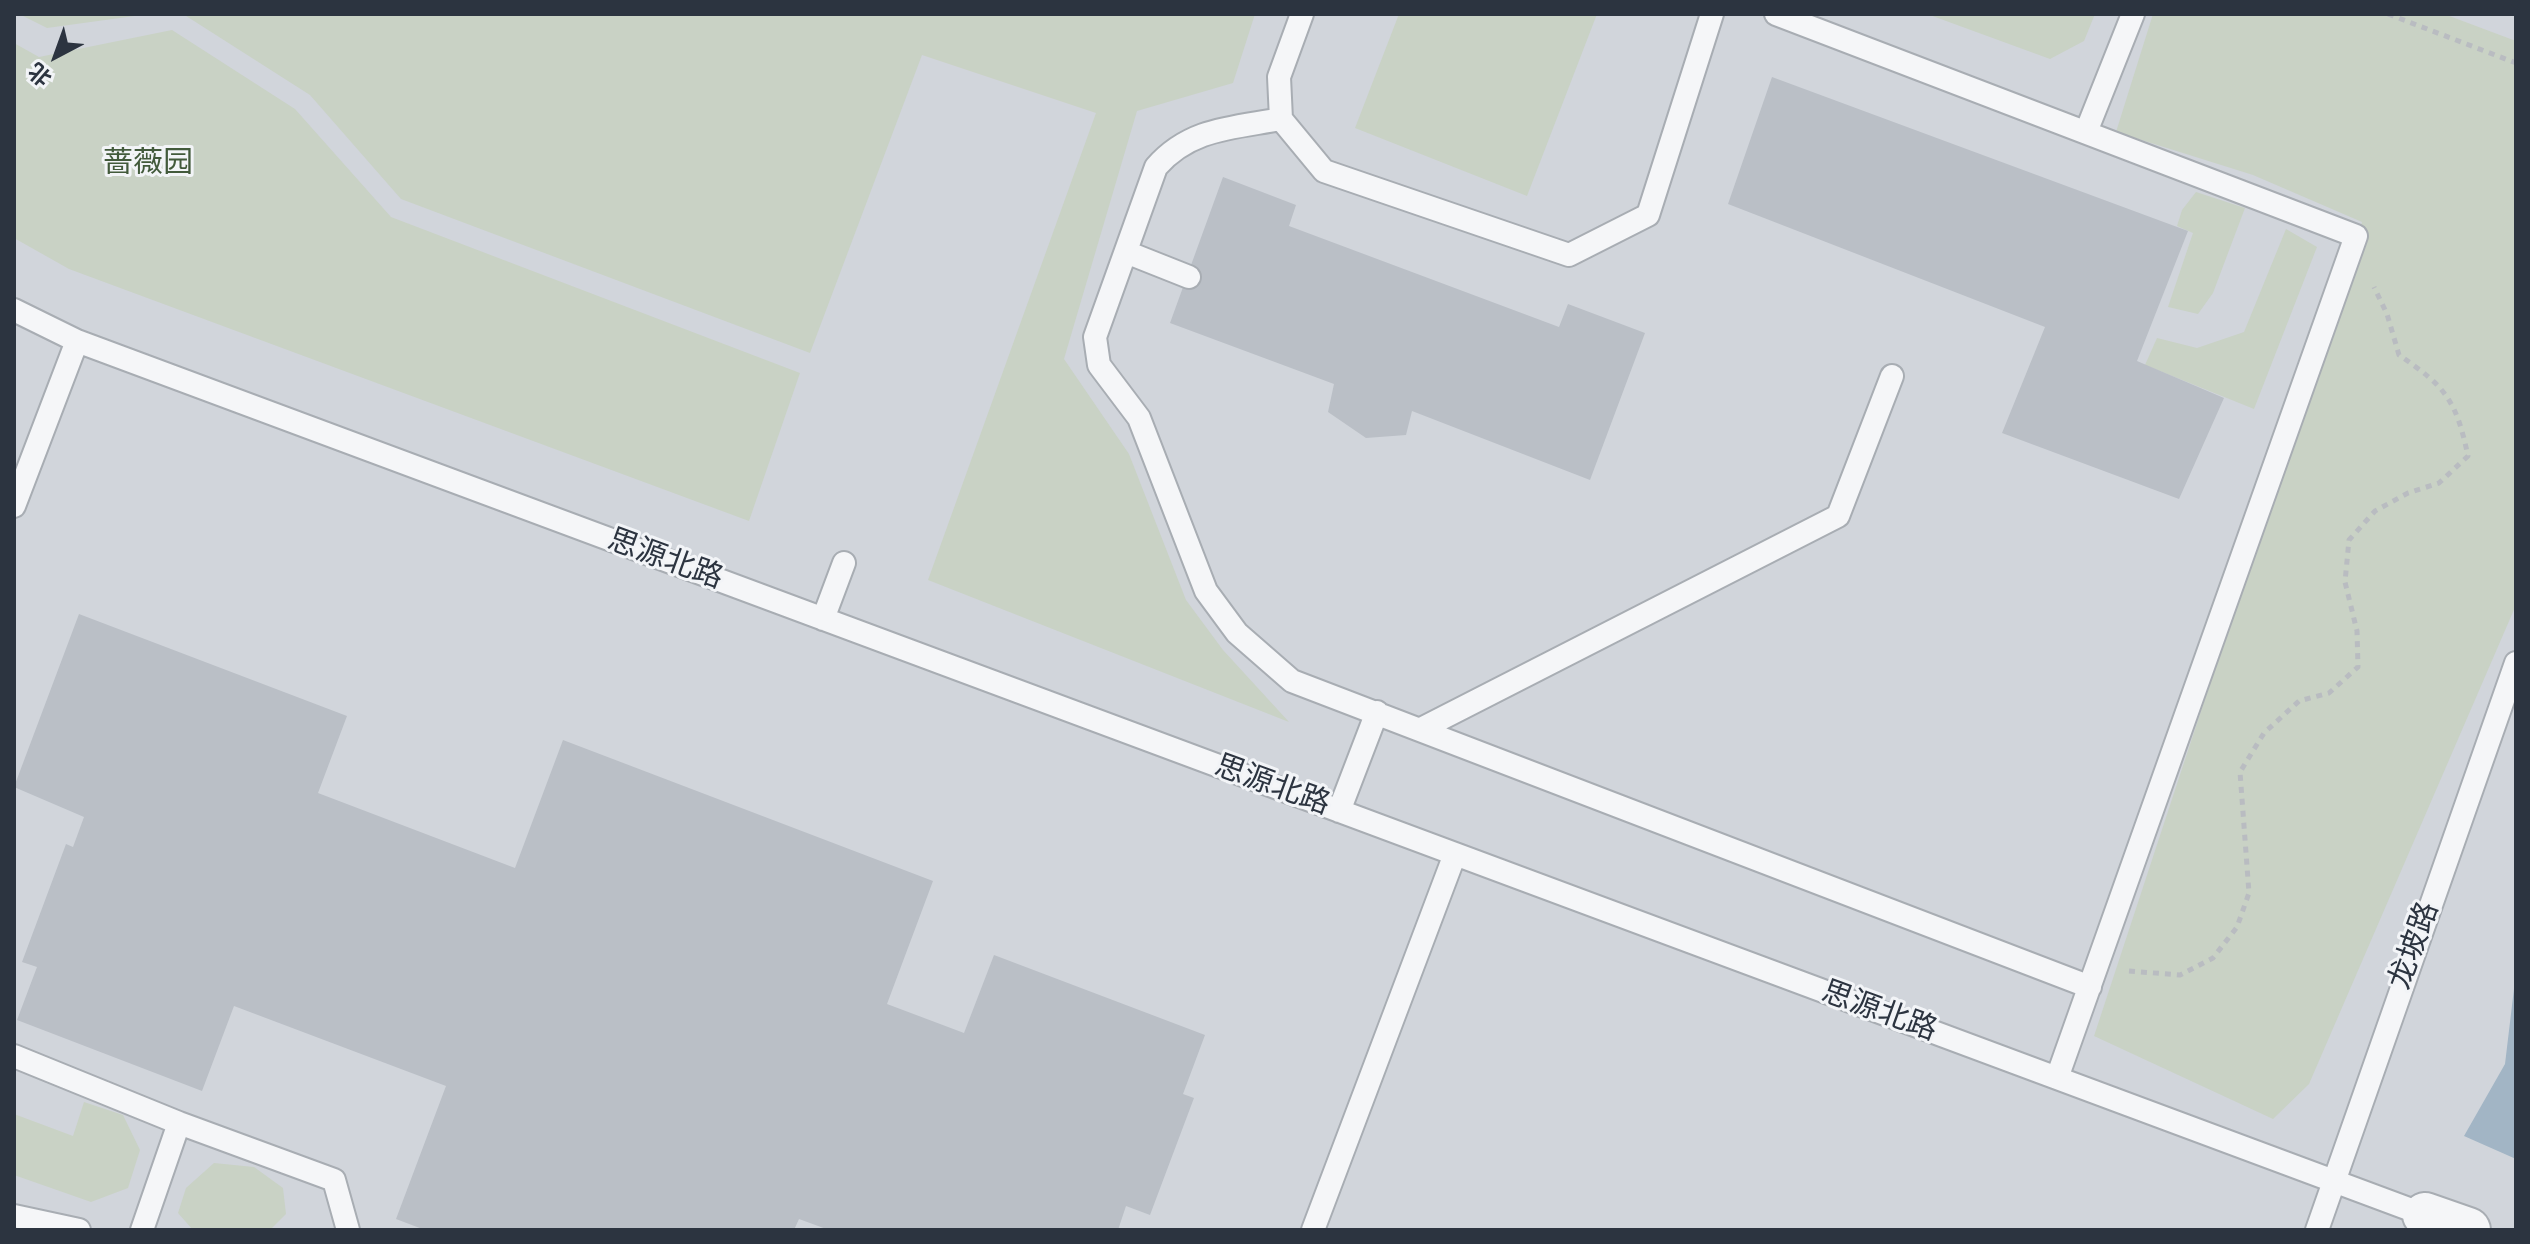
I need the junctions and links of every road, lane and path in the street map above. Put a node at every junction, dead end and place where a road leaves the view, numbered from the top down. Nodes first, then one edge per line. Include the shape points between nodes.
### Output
1 (1302, 14) edge
2 (1712, 14) edge
3 (1776, 14) edge
4 (2133, 14) edge
5 (2388, 14) edge
6 (2516, 63) edge
7 (1281, 119) junction
8 (2086, 132) junction
9 (1126, 252) junction
10 (2342, 276) junction
11 (1189, 277) dead end
12 (14, 310) edge
13 (77, 341) junction
14 (1892, 376) dead end
15 (14, 506) edge
16 (844, 563) dead end
17 (823, 619) junction
18 (2516, 663) edge
19 (1377, 712) junction
20 (1421, 729) junction
21 (1339, 811) junction
22 (1455, 854) junction
23 (2093, 977) junction
24 (14, 1056) edge
25 (2057, 1078) junction
26 (179, 1123) junction
27 (2332, 1180) junction
28 (2425, 1215) joint
29 (19, 1221) edge
30 (79, 1230) edge
31 (142, 1230) edge
32 (348, 1230) edge
33 (1313, 1230) edge
34 (2317, 1230) edge
35 (2468, 1230) edge

1 - 7 lane via 1279,77
2 - 7 lane via 1648,215 1569,255 1324,171
3 - 8 lane
4 - 8 lane
5 - 6 path
7 - 9 lane via 1195,136 1173,148 1156,167
8 - 10 lane via 2356,236
9 - 11 lane
9 - 19 lane via 1095,337 1099,365 1139,418 1206,591 1237,633 1292,681
10 - 23 lane
10 - 23 path via 2374,287 2399,355 2433,378 2459,414 2468,456 2439,483 2375,511 2349,540 2345,582 2357,631 2358,667 2329,693 2299,701 2264,733 2240,772 2249,893 2237,927 2213,958 2180,975
12 - 13 lane, 思源北路
13 - 15 lane
13 - 17 lane, 思源北路
14 - 20 lane via 1838,516
16 - 17 lane
17 - 21 lane, 思源北路
18 - 27 lane, 龙坡路
19 - 20 lane
19 - 21 lane
20 - 23 lane
21 - 22 lane, 思源北路
22 - 25 lane, 思源北路
22 - 33 lane
23 - 25 lane
24 - 26 lane
25 - 27 lane, 思源北路
26 - 31 lane
26 - 32 lane via 334,1180
27 - 28 lane, 思源北路
27 - 34 lane, 龙坡路
28 - 35 street, 思源北路
29 - 30 lane

